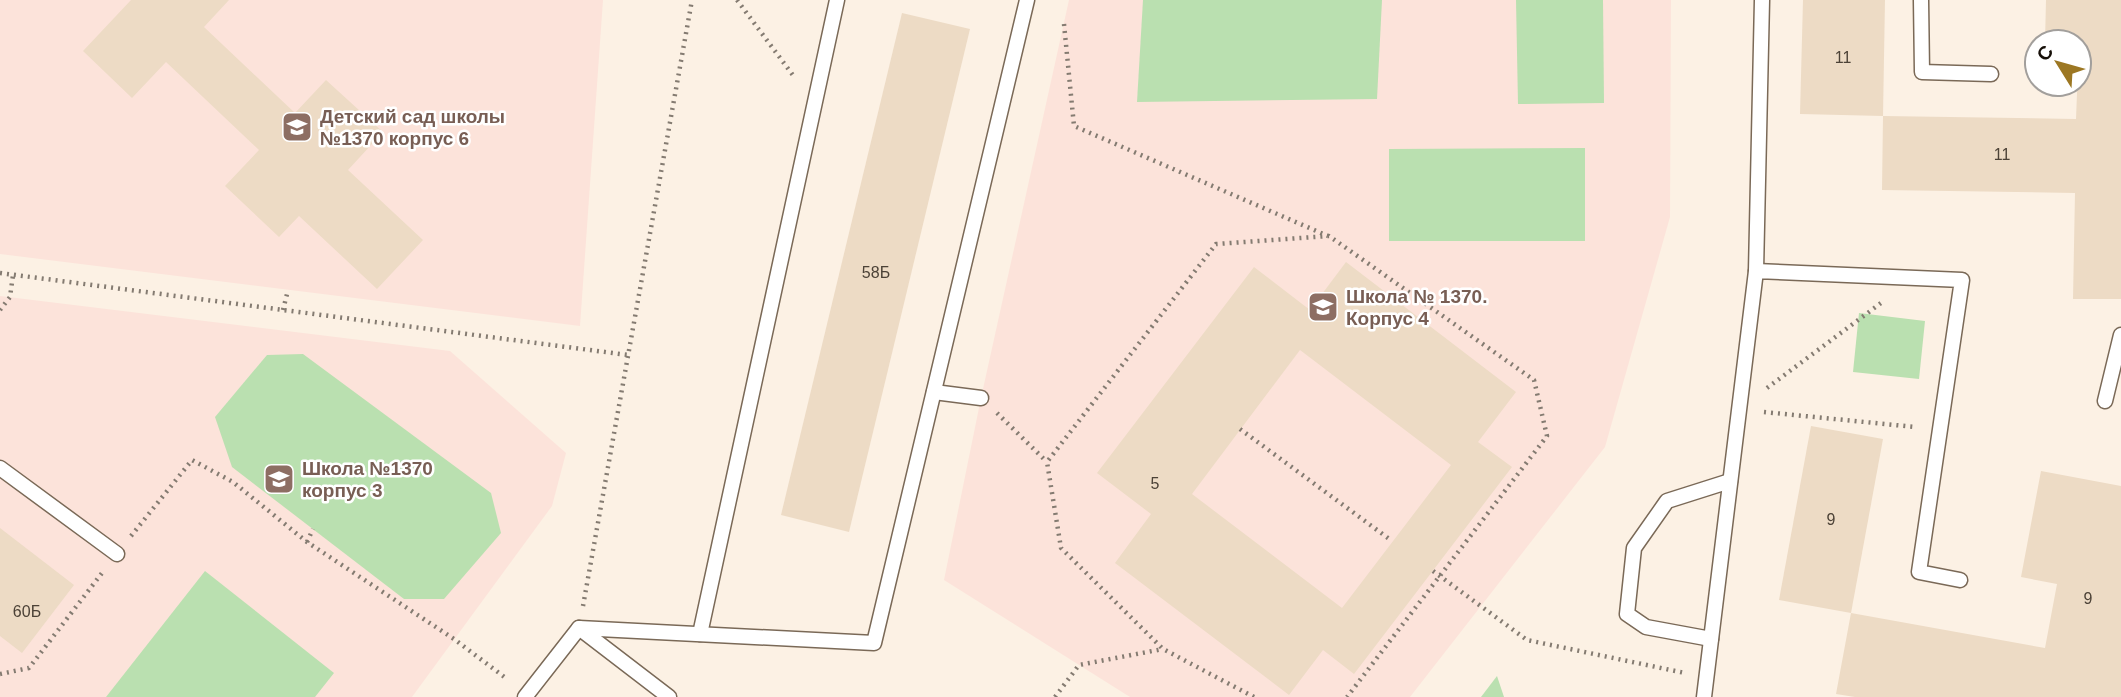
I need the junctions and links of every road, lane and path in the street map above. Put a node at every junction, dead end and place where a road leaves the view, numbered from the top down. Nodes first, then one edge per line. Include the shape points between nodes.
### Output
1 (691, 0) edge
2 (737, 0) edge
3 (836, 0) edge
4 (1027, 0) edge
5 (1762, 0) edge
6 (1921, 0) edge
7 (1064, 24) dead end
8 (1991, 74) dead end
9 (814, 104) junction
10 (1329, 236) junction
11 (1756, 271) junction
12 (0, 273) edge
13 (13, 275) junction
14 (1914, 278) junction
15 (288, 290) dead end
16 (0, 310) edge
17 (283, 310) junction
18 (2121, 335) edge
19 (628, 355) junction
20 (934, 392) junction
21 (981, 398) joint
22 (2105, 401) dead end
23 (1739, 409) junction
24 (1240, 429) dead end
25 (1940, 429) junction
26 (1048, 462) junction
27 (0, 468) edge
28 (1730, 481) junction
29 (313, 529) dead end
30 (1392, 541) dead end
31 (307, 542) junction
32 (117, 554) junction
33 (1433, 571) dead end
34 (1440, 576) junction
35 (1960, 580) dead end
36 (579, 628) junction
37 (700, 634) junction
38 (1711, 639) junction
39 (1163, 649) junction
40 (0, 674) edge
41 (1706, 677) junction
42 (526, 696) edge
43 (669, 697) edge
44 (1055, 697) edge
45 (1254, 697) edge
46 (1347, 697) edge
47 (1704, 697) edge

1 - 19 path
2 - 9 path
3 - 9 lane
4 - 20 lane
5 - 11 lane
6 - 8 lane via 1922,72
7 - 10 path via 1074,126
9 - 37 lane
10 - 26 path via 1216,244
10 - 34 path via 1534,380 1547,436
11 - 14 lane
11 - 23 lane
12 - 13 path
13 - 16 path via 10,298
13 - 17 path
14 - 23 path
14 - 25 lane via 1962,280
15 - 17 path
17 - 19 path
18 - 22 lane
19 - 36 path
20 - 21 lane
20 - 37 lane via 874,643
21 - 26 path
23 - 25 path
23 - 28 lane
24 - 30 path
25 - 35 lane via 1919,572
26 - 39 path via 1061,548
27 - 32 lane
28 - 38 lane
28 - 38 lane via 1667,501 1634,548 1627,614 1646,626
29 - 31 path
31 - 32 path via 233,482 192,460
31 - 42 path via 454,639
32 - 40 path via 29,668
33 - 34 path
34 - 41 path via 1527,640
34 - 46 path
36 - 37 lane
36 - 42 lane
36 - 43 lane
38 - 41 lane
39 - 44 path via 1079,665
39 - 45 path
41 - 47 lane

